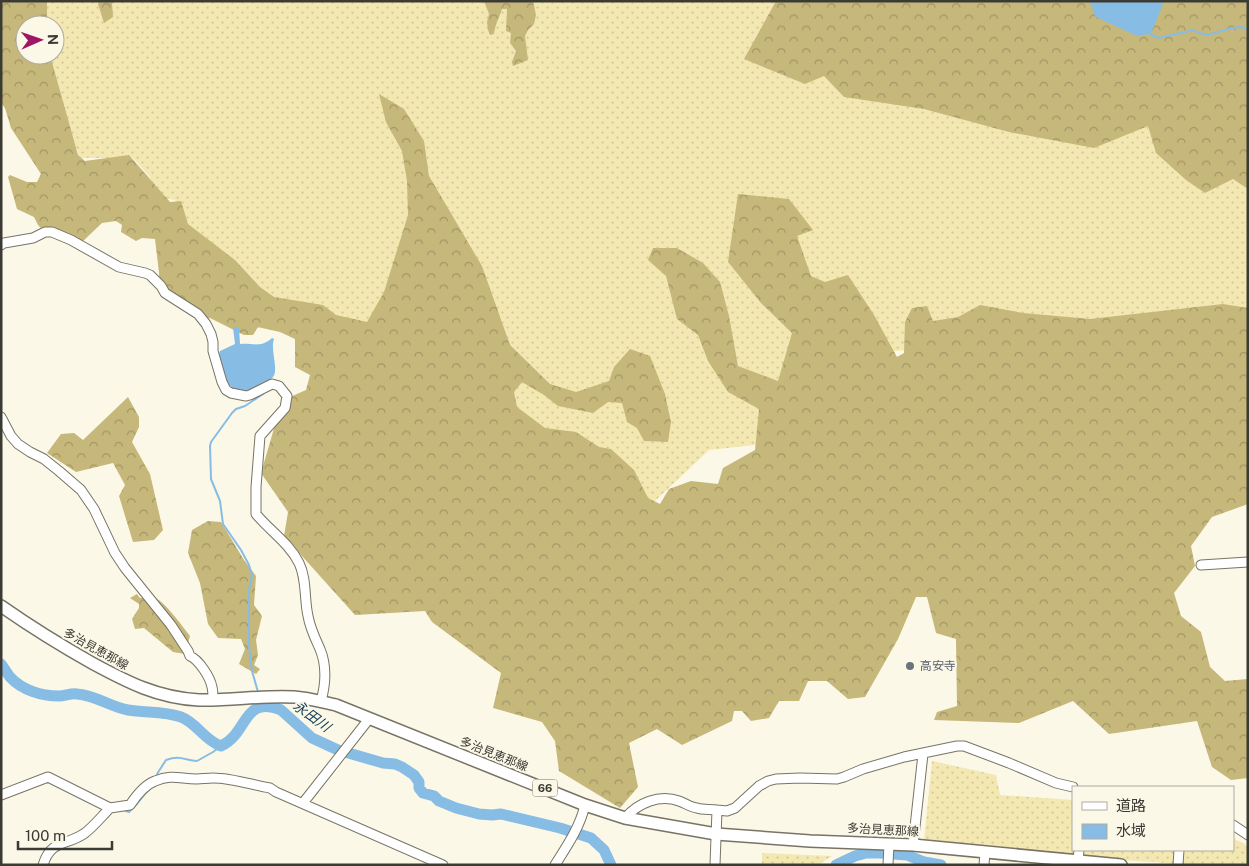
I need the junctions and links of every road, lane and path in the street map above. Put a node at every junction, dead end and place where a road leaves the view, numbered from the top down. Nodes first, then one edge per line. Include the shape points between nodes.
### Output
1 (1, 245) edge
2 (1, 417) edge
3 (1248, 562) edge
4 (1201, 564) dead end
5 (1, 606) edge
6 (213, 700) junction
7 (322, 701) junction
8 (369, 719) junction
9 (923, 754) junction
10 (1072, 787) edge
11 (1, 795) edge
12 (303, 803) junction
13 (585, 805) junction
14 (110, 808) junction
15 (717, 810) junction
16 (625, 818) junction
17 (1234, 826) edge
18 (716, 834) junction
19 (1248, 834) edge
20 (912, 845) junction
21 (889, 846) junction
22 (1179, 851) edge
23 (1079, 855) edge
24 (985, 858) edge
25 (888, 864) edge
26 (43, 865) edge
27 (442, 865) edge
28 (555, 865) edge
29 (715, 865) edge
30 (1121, 865) edge
31 (1178, 865) edge

1 - 7 street via 52,232 119,267 150,275 165,293 198,314 206,324 212,334 213,351 226,390 246,396 272,384 279,386 287,396 285,408 260,436 256,514 288,547 302,570 307,616 325,665
2 - 6 street via 18,444 44,459 81,490 115,553 170,624 190,656 205,671 213,688
3 - 4 street
5 - 6 main road, 多治見恵那線 / 66 via 60,646 121,679 177,698
6 - 7 main road, 多治見恵那線 / 66 via 293,697
7 - 8 main road, 多治見恵那線 / 66
8 - 12 street
8 - 13 main road, 多治見恵那線 / 66
9 - 10 street via 964,746
9 - 15 street via 837,779 768,781 735,808
9 - 20 street
11 - 14 street via 48,777
12 - 14 street via 270,788 223,779 178,777 152,782 130,805
12 - 27 street
13 - 16 main road, 多治見恵那線 / 66
13 - 28 street via 576,829
14 - 26 street via 84,833 51,849
15 - 16 street via 698,809 678,800 660,798 630,812
15 - 18 street
16 - 18 main road, 多治見恵那線 / 66
17 - 19 street
18 - 21 main road, 多治見恵那線 / 66
18 - 29 street
20 - 21 main road, 多治見恵那線 / 66
20 - 24 main road, 多治見恵那線 / 66
21 - 25 street
22 - 31 street
23 - 24 main road, 多治見恵那線 / 66
23 - 30 main road, 多治見恵那線 / 66

